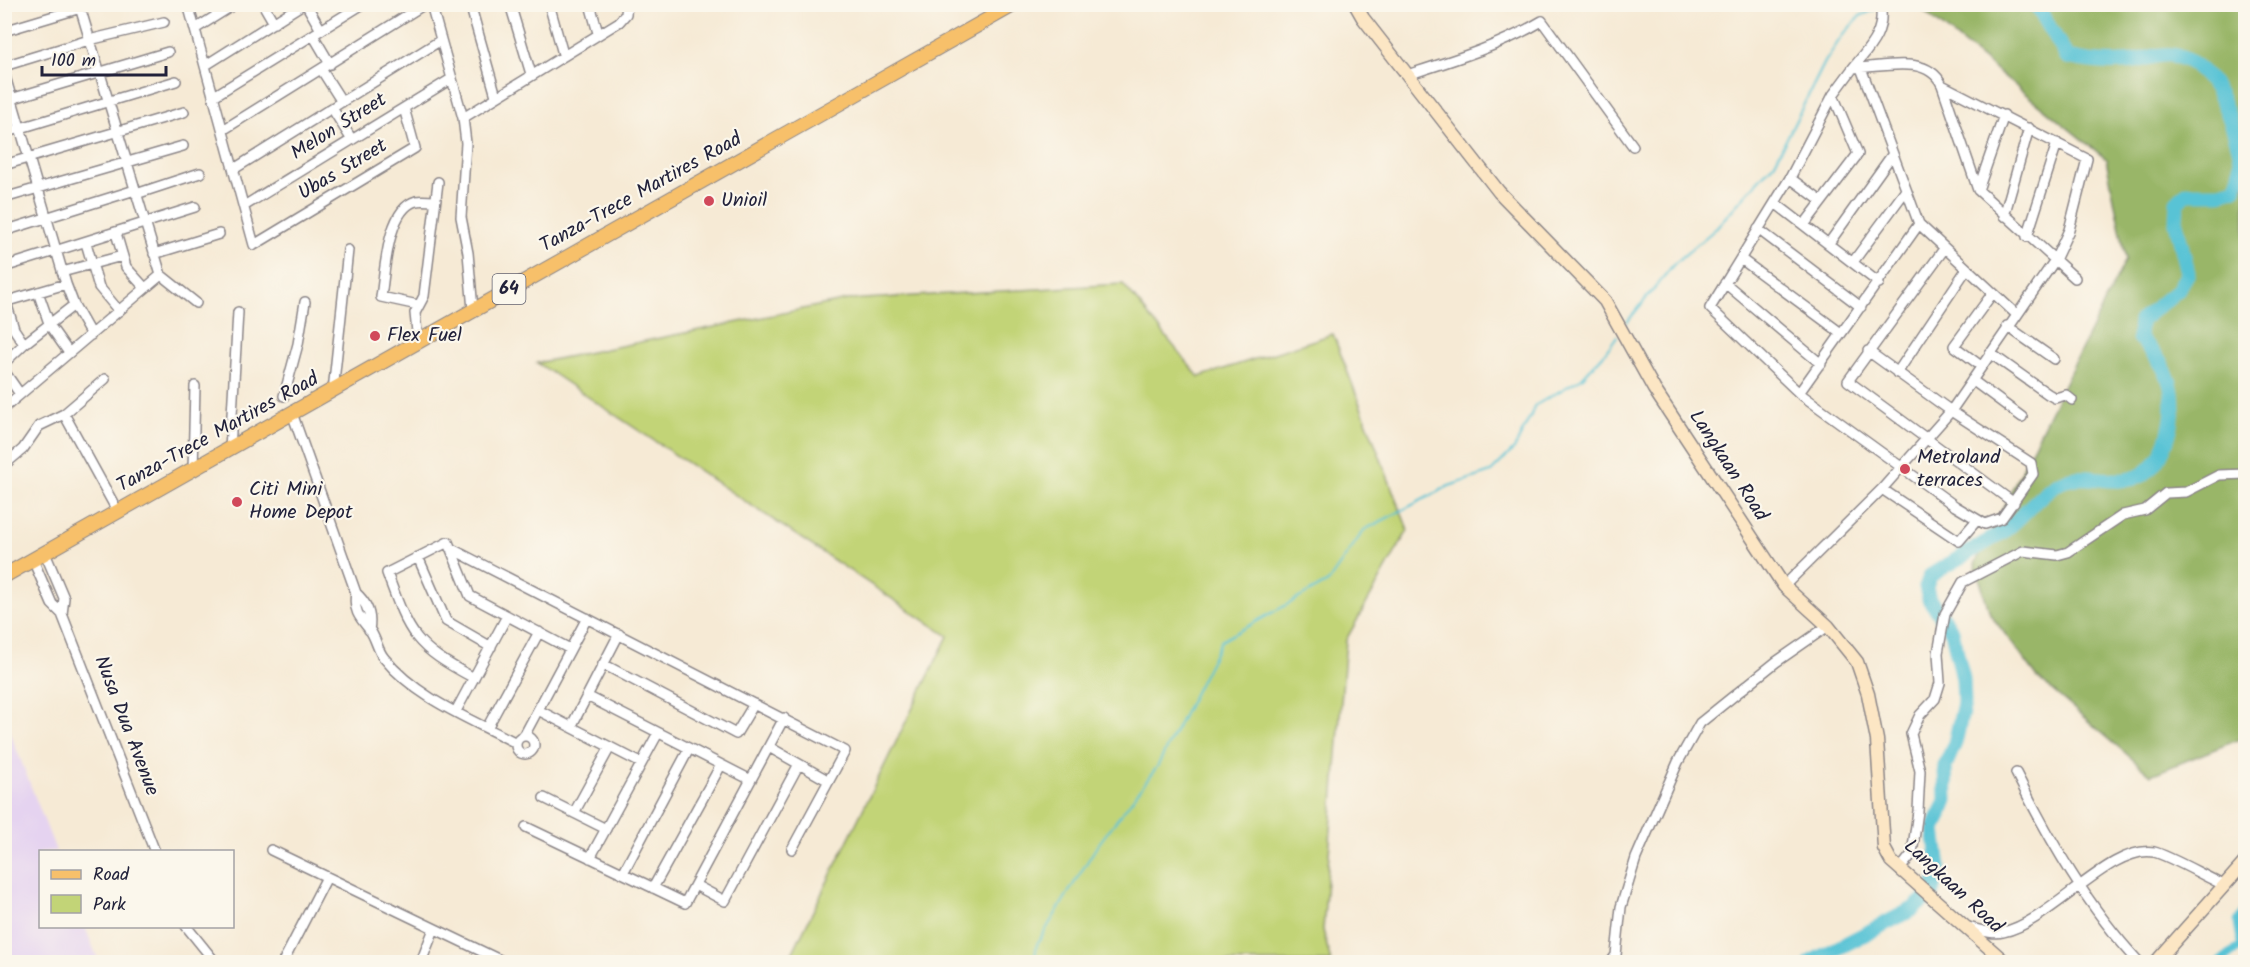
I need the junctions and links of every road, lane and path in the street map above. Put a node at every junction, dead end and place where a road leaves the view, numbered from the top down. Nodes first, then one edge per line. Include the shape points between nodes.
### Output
1 (94, 4) edge
2 (188, 4) edge
3 (235, 4) edge
4 (263, 4) edge
5 (304, 4) edge
6 (363, 4) edge
7 (425, 4) edge
8 (431, 4) edge
9 (470, 4) edge
10 (510, 4) edge
11 (549, 4) edge
12 (590, 4) edge
13 (627, 4) edge
14 (1015, 4) edge
15 (1355, 4) edge
16 (1880, 4) edge
17 (80, 7) edge
18 (225, 8) edge
19 (164, 22) dead end
20 (274, 23) junction
21 (195, 29) junction
22 (4, 31) edge
23 (317, 33) junction
24 (598, 33) junction
25 (89, 40) junction
26 (441, 40) junction
27 (168, 52) dead end
28 (563, 54) junction
29 (330, 64) junction
30 (206, 65) junction
31 (4, 66) edge
32 (1857, 68) junction
33 (321, 69) junction
34 (99, 72) junction
35 (4, 73) edge
36 (531, 74) junction
37 (1407, 75) junction
38 (451, 79) junction
39 (176, 81) dead end
40 (1942, 85) junction
41 (1833, 95) junction
42 (214, 96) junction
43 (496, 96) junction
44 (8, 99) edge
45 (108, 101) junction
46 (342, 102) junction
47 (332, 108) junction
48 (404, 108) junction
49 (184, 112) dead end
50 (2004, 115) junction
51 (463, 118) junction
52 (21, 128) junction
53 (2029, 129) junction
54 (223, 130) junction
55 (117, 132) junction
56 (4, 133) edge
57 (352, 140) junction
58 (2056, 143) junction
59 (183, 146) dead end
60 (1633, 146) dead end
61 (1892, 155) junction
62 (29, 158) junction
63 (126, 162) junction
64 (4, 165) edge
65 (234, 169) junction
66 (200, 173) dead end
67 (1790, 178) junction
68 (438, 182) dead end
69 (38, 188) junction
70 (1906, 190) junction
71 (1978, 190) junction
72 (136, 192) junction
73 (4, 198) edge
74 (435, 201) junction
75 (1821, 201) junction
76 (1775, 203) junction
77 (244, 206) junction
78 (195, 207) dead end
79 (2004, 216) junction
80 (47, 218) junction
81 (145, 224) junction
82 (1919, 224) junction
83 (1804, 225) junction
84 (1758, 230) junction
85 (4, 231) edge
86 (116, 233) junction
87 (219, 234) dead end
88 (2027, 237) junction
89 (86, 243) junction
90 (1829, 243) junction
91 (1944, 249) junction
92 (348, 250) dead end
93 (56, 252) junction
94 (154, 254) junction
95 (122, 256) junction
96 (1741, 258) junction
97 (2055, 260) junction
98 (1853, 262) junction
99 (92, 263) junction
100 (4, 267) edge
101 (1966, 270) junction
102 (62, 272) junction
103 (161, 275) junction
104 (2075, 278) dead end
105 (1725, 283) junction
106 (1879, 283) junction
107 (66, 284) junction
108 (145, 288) junction
109 (38, 292) junction
110 (1992, 294) junction
111 (5, 302) edge
112 (305, 302) dead end
113 (196, 303) dead end
114 (74, 305) junction
115 (418, 305) junction
116 (1861, 308) junction
117 (473, 310) junction
118 (119, 311) junction
119 (238, 312) dead end
120 (2016, 314) junction
121 (49, 324) junction
122 (2007, 326) junction
123 (1841, 333) junction
124 (91, 335) junction
125 (418, 342) junction
126 (24, 344) junction
127 (1868, 351) junction
128 (69, 353) junction
129 (1990, 353) junction
130 (2054, 359) dead end
131 (4, 363) edge
132 (1821, 364) junction
133 (1981, 366) junction
134 (4, 371) edge
135 (1897, 373) junction
136 (105, 379) dead end
137 (1972, 380) junction
138 (195, 386) dead end
139 (333, 391) junction
140 (1799, 393) junction
141 (20, 394) junction
142 (284, 396) dead end
143 (2072, 400) dead end
144 (4, 408) edge
145 (1951, 411) junction
146 (292, 413) junction
147 (64, 414) junction
148 (2022, 417) dead end
149 (1926, 438) junction
150 (230, 449) junction
151 (4, 465) edge
152 (1900, 466) junction
153 (193, 471) junction
154 (2246, 474) edge
155 (1882, 489) junction
156 (2014, 503) junction
157 (118, 512) junction
158 (1977, 520) junction
159 (450, 548) junction
160 (39, 556) junction
161 (418, 557) junction
162 (4, 576) edge
163 (1784, 586) junction
164 (507, 616) junction
165 (587, 618) junction
166 (1828, 626) junction
167 (539, 632) junction
168 (619, 634) junction
169 (491, 646) junction
170 (570, 649) junction
171 (603, 664) junction
172 (474, 678) junction
173 (587, 696) junction
174 (754, 704) junction
175 (538, 710) junction
176 (456, 711) junction
177 (784, 718) junction
178 (571, 727) junction
179 (487, 728) junction
180 (658, 732) junction
181 (524, 736) junction
182 (516, 743) junction
183 (610, 747) junction
184 (769, 747) junction
185 (689, 749) junction
186 (641, 763) junction
187 (799, 764) junction
188 (721, 765) junction
189 (2016, 772) dead end
190 (751, 780) junction
191 (829, 781) junction
192 (544, 798) dead end
193 (574, 813) junction
194 (526, 827) dead end
195 (606, 829) junction
196 (792, 849) dead end
197 (154, 850) edge
198 (271, 850) dead end
199 (590, 858) junction
200 (2246, 861) edge
201 (1900, 869) junction
202 (623, 873) junction
203 (327, 877) junction
204 (695, 885) junction
205 (2224, 885) junction
206 (2082, 886) junction
207 (653, 888) junction
208 (1966, 927) junction
209 (187, 928) edge
210 (434, 929) junction
211 (215, 963) edge
212 (283, 963) edge
213 (421, 963) edge
214 (504, 963) edge
215 (1611, 963) edge
216 (2006, 963) edge
217 (2139, 963) edge
218 (2156, 963) edge

1 - 17 street
2 - 21 street
3 - 18 street
4 - 20 street
5 - 20 street
5 - 23 street
6 - 23 street
7 - 29 street
8 - 26 street
9 - 43 street
10 - 36 street
11 - 28 street
12 - 24 street
13 - 24 street via 623,19
14 - 117 main road, Tanza-Trece Martires Road / 64
15 - 37 street, Langkaan Road
16 - 32 street via 1883,18 1878,36
17 - 22 street
17 - 25 street
18 - 21 street
19 - 25 street
20 - 30 street
21 - 30 street
23 - 29 street
23 - 42 street
24 - 28 street
25 - 31 street
25 - 34 street
26 - 38 street
26 - 46 street
27 - 34 street
28 - 36 street
29 - 33 street
30 - 42 street
32 - 40 street via 1913,65 1936,74
32 - 41 street
32 - 61 street
33 - 46 street
33 - 54 street
34 - 44 street
34 - 45 street
35 - 44 street
36 - 43 street
37 - 60 street via 1468,56 1542,21
37 - 163 street, Langkaan Road via 1498,192 1605,301 1654,389
38 - 48 street, Melon Street
38 - 51 street
39 - 45 street
40 - 50 street
40 - 71 street
41 - 67 street
41 - 75 street via 1858,154
42 - 54 street
43 - 51 street
44 - 52 street
45 - 52 street
45 - 55 street
46 - 47 street
47 - 57 street
47 - 65 street
48 - 57 street, Melon Street
48 - 77 street, Ubas Street via 415,148 255,245
49 - 55 street
50 - 53 street
50 - 71 street
51 - 117 street via 466,143 461,217
52 - 56 street
52 - 62 street
53 - 58 street
53 - 79 street
54 - 65 street
55 - 62 street
55 - 63 street
57 - 77 street, Melon Street
58 - 88 street
58 - 97 street via 2087,159 2069,230
59 - 63 street
61 - 70 street
61 - 90 street
62 - 64 street
62 - 69 street
63 - 69 street
63 - 72 street
65 - 77 street
66 - 72 street
67 - 75 street
67 - 76 street
68 - 74 street
69 - 73 street
69 - 80 street
70 - 82 street
70 - 98 street
71 - 79 street
72 - 80 street
72 - 81 street
74 - 115 street via 424,296
74 - 115 street via 416,201 395,219 381,297
75 - 83 street
76 - 83 street
76 - 84 street
78 - 81 street
79 - 88 street
80 - 85 street
80 - 93 street
81 - 86 street
81 - 94 street
82 - 91 street
82 - 106 street
83 - 90 street
84 - 96 street
84 - 116 street
86 - 89 street
86 - 95 street
87 - 94 street
88 - 97 street
89 - 93 street
89 - 99 street
90 - 98 street
91 - 101 street
91 - 127 street
92 - 139 street
93 - 100 street
93 - 102 street
94 - 103 street
95 - 99 street
95 - 108 street via 129,273
96 - 105 street
96 - 123 street
97 - 104 street
97 - 120 street
98 - 106 street
99 - 102 street
99 - 118 street via 99,286
101 - 110 street
101 - 135 street
102 - 107 street
103 - 108 street
103 - 113 street
105 - 132 street
105 - 140 street via 1710,308
106 - 116 street
107 - 109 street
107 - 114 street
108 - 118 street
109 - 111 street
109 - 121 street
110 - 120 street
110 - 133 street via 1954,346
111 - 126 street
112 - 142 street
114 - 121 street
114 - 124 street
115 - 125 street
116 - 123 street
117 - 125 main road, Tanza-Trece Martires Road / 64
118 - 124 street
119 - 150 street
120 - 122 street
121 - 126 street
121 - 128 street
122 - 129 street
122 - 130 street
123 - 132 street
124 - 128 street
125 - 139 main road, Tanza-Trece Martires Road / 64
126 - 131 street
127 - 135 street
127 - 149 street via 1848,381
128 - 141 street
129 - 133 street
129 - 143 street via 2048,394 2055,398 2066,395
132 - 140 street
133 - 137 street
134 - 141 street
135 - 145 street
136 - 147 street
137 - 145 street
137 - 148 street
138 - 153 street
139 - 146 main road, Tanza-Trece Martires Road / 64
140 - 152 street
141 - 144 street
145 - 149 street
145 - 156 street via 2031,463 2033,474
146 - 150 main road, Tanza-Trece Martires Road / 64
146 - 176 street via 356,593 354,604 361,623 383,657 416,689
147 - 151 street via 39,426 24,449
147 - 157 street
149 - 152 street
149 - 156 street
150 - 153 main road, Tanza-Trece Martires Road / 64
152 - 155 street
152 - 158 street
153 - 157 main road, Tanza-Trece Martires Road / 64
154 - 201 street via 2219,475 2186,492 2166,494 2145,510 2122,515 2068,552 2057,555 2023,551 1963,582 1945,614 1940,639 1940,683 1935,699 1911,734 1920,771 1918,812 1912,855
155 - 158 street via 1959,541
155 - 163 street
156 - 158 street via 2002,518 1985,524
157 - 160 main road, Tanza-Trece Martires Road / 64
159 - 161 street via 448,542
159 - 164 street via 470,596
159 - 165 street
160 - 162 main road, Tanza-Trece Martires Road / 64
160 - 197 street, Nusa Dua Avenue via 64,597 63,614
161 - 169 street via 446,621
161 - 172 street via 387,573 404,618 425,649
163 - 166 street, Langkaan Road
164 - 167 street
164 - 169 street
165 - 168 street
165 - 170 street
166 - 201 street, Langkaan Road via 1857,662 1868,694 1877,740 1881,835 1891,861
166 - 215 street via 1700,723 1678,762 1636,858 1621,907 1616,955
167 - 170 street
167 - 179 street
168 - 171 street
168 - 174 street
169 - 172 street
170 - 175 street
171 - 173 street
171 - 174 street via 736,734
172 - 176 street
173 - 178 street
173 - 180 street
174 - 177 street
175 - 178 street
175 - 181 street
176 - 179 street
177 - 184 street
177 - 191 street via 845,751
178 - 183 street
179 - 182 street
180 - 185 street
180 - 186 street
181 - 182 street
181 - 182 street via 533,742 532,751 521,753
183 - 186 street
183 - 193 street
184 - 187 street
184 - 190 street
185 - 188 street
185 - 202 street
186 - 195 street
187 - 191 street
187 - 204 street via 725,901
188 - 190 street
188 - 207 street
189 - 206 street via 2038,817
190 - 204 street
191 - 196 street
192 - 193 street
193 - 195 street
194 - 199 street
195 - 199 street
198 - 203 street
199 - 202 street
200 - 205 street
201 - 208 street, Langkaan Road
202 - 207 street
203 - 210 street
203 - 212 street
204 - 207 street via 685,903
205 - 206 street via 2153,852 2123,858
205 - 218 street
206 - 208 street via 2020,926 2000,933
206 - 217 street via 2111,933
208 - 216 street, Langkaan Road
209 - 211 street
210 - 213 street
210 - 214 street

